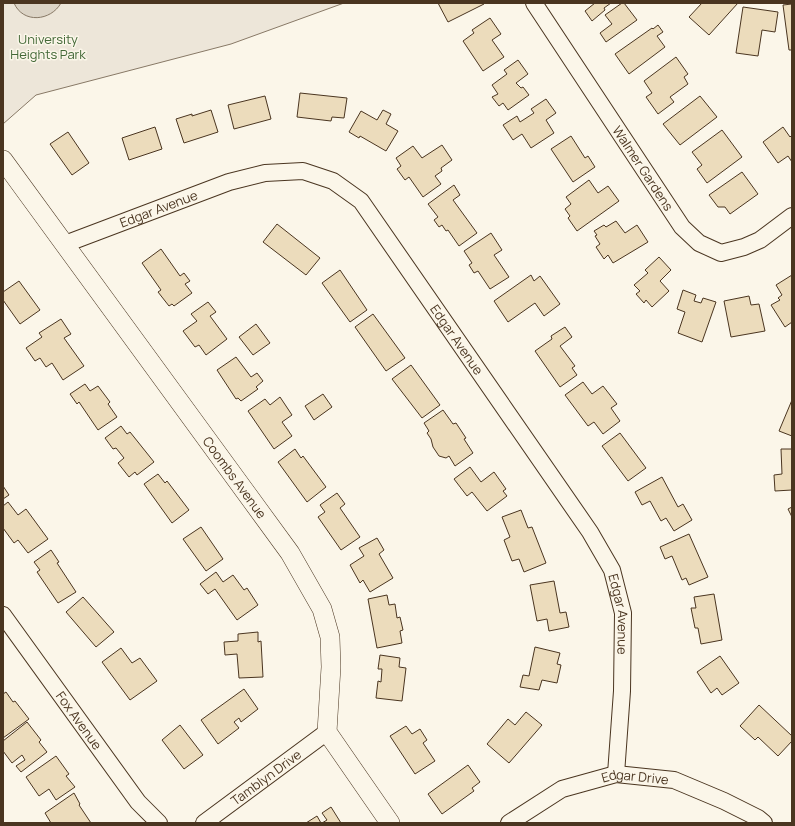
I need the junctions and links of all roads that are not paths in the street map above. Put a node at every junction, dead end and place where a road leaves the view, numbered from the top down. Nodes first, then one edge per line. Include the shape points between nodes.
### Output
1 (534, 3) edge
2 (3, 160) edge
3 (792, 216) edge
4 (65, 244) junction
5 (3, 614) edge
6 (327, 732) junction
7 (616, 774) junction
8 (159, 823) edge
9 (204, 823) edge
10 (390, 823) edge
11 (508, 823) edge
12 (764, 823) edge

1 - 3 street, Walmer Gardens via 682,227 699,243 721,252 744,247 760,240
2 - 4 street, Coombs Avenue
4 - 6 street, Coombs Avenue via 290,553 322,609 330,637
4 - 7 street, Edgar Avenue via 229,182 265,173 303,172 334,181 361,201 590,532 612,570 623,613 622,691
5 - 8 street, Fox Avenue via 138,802
6 - 9 street, Tamblyn Drive
6 - 10 street
7 - 11 street, Edgar Drive via 562,789
7 - 12 street, Edgar Drive via 674,780 724,801

